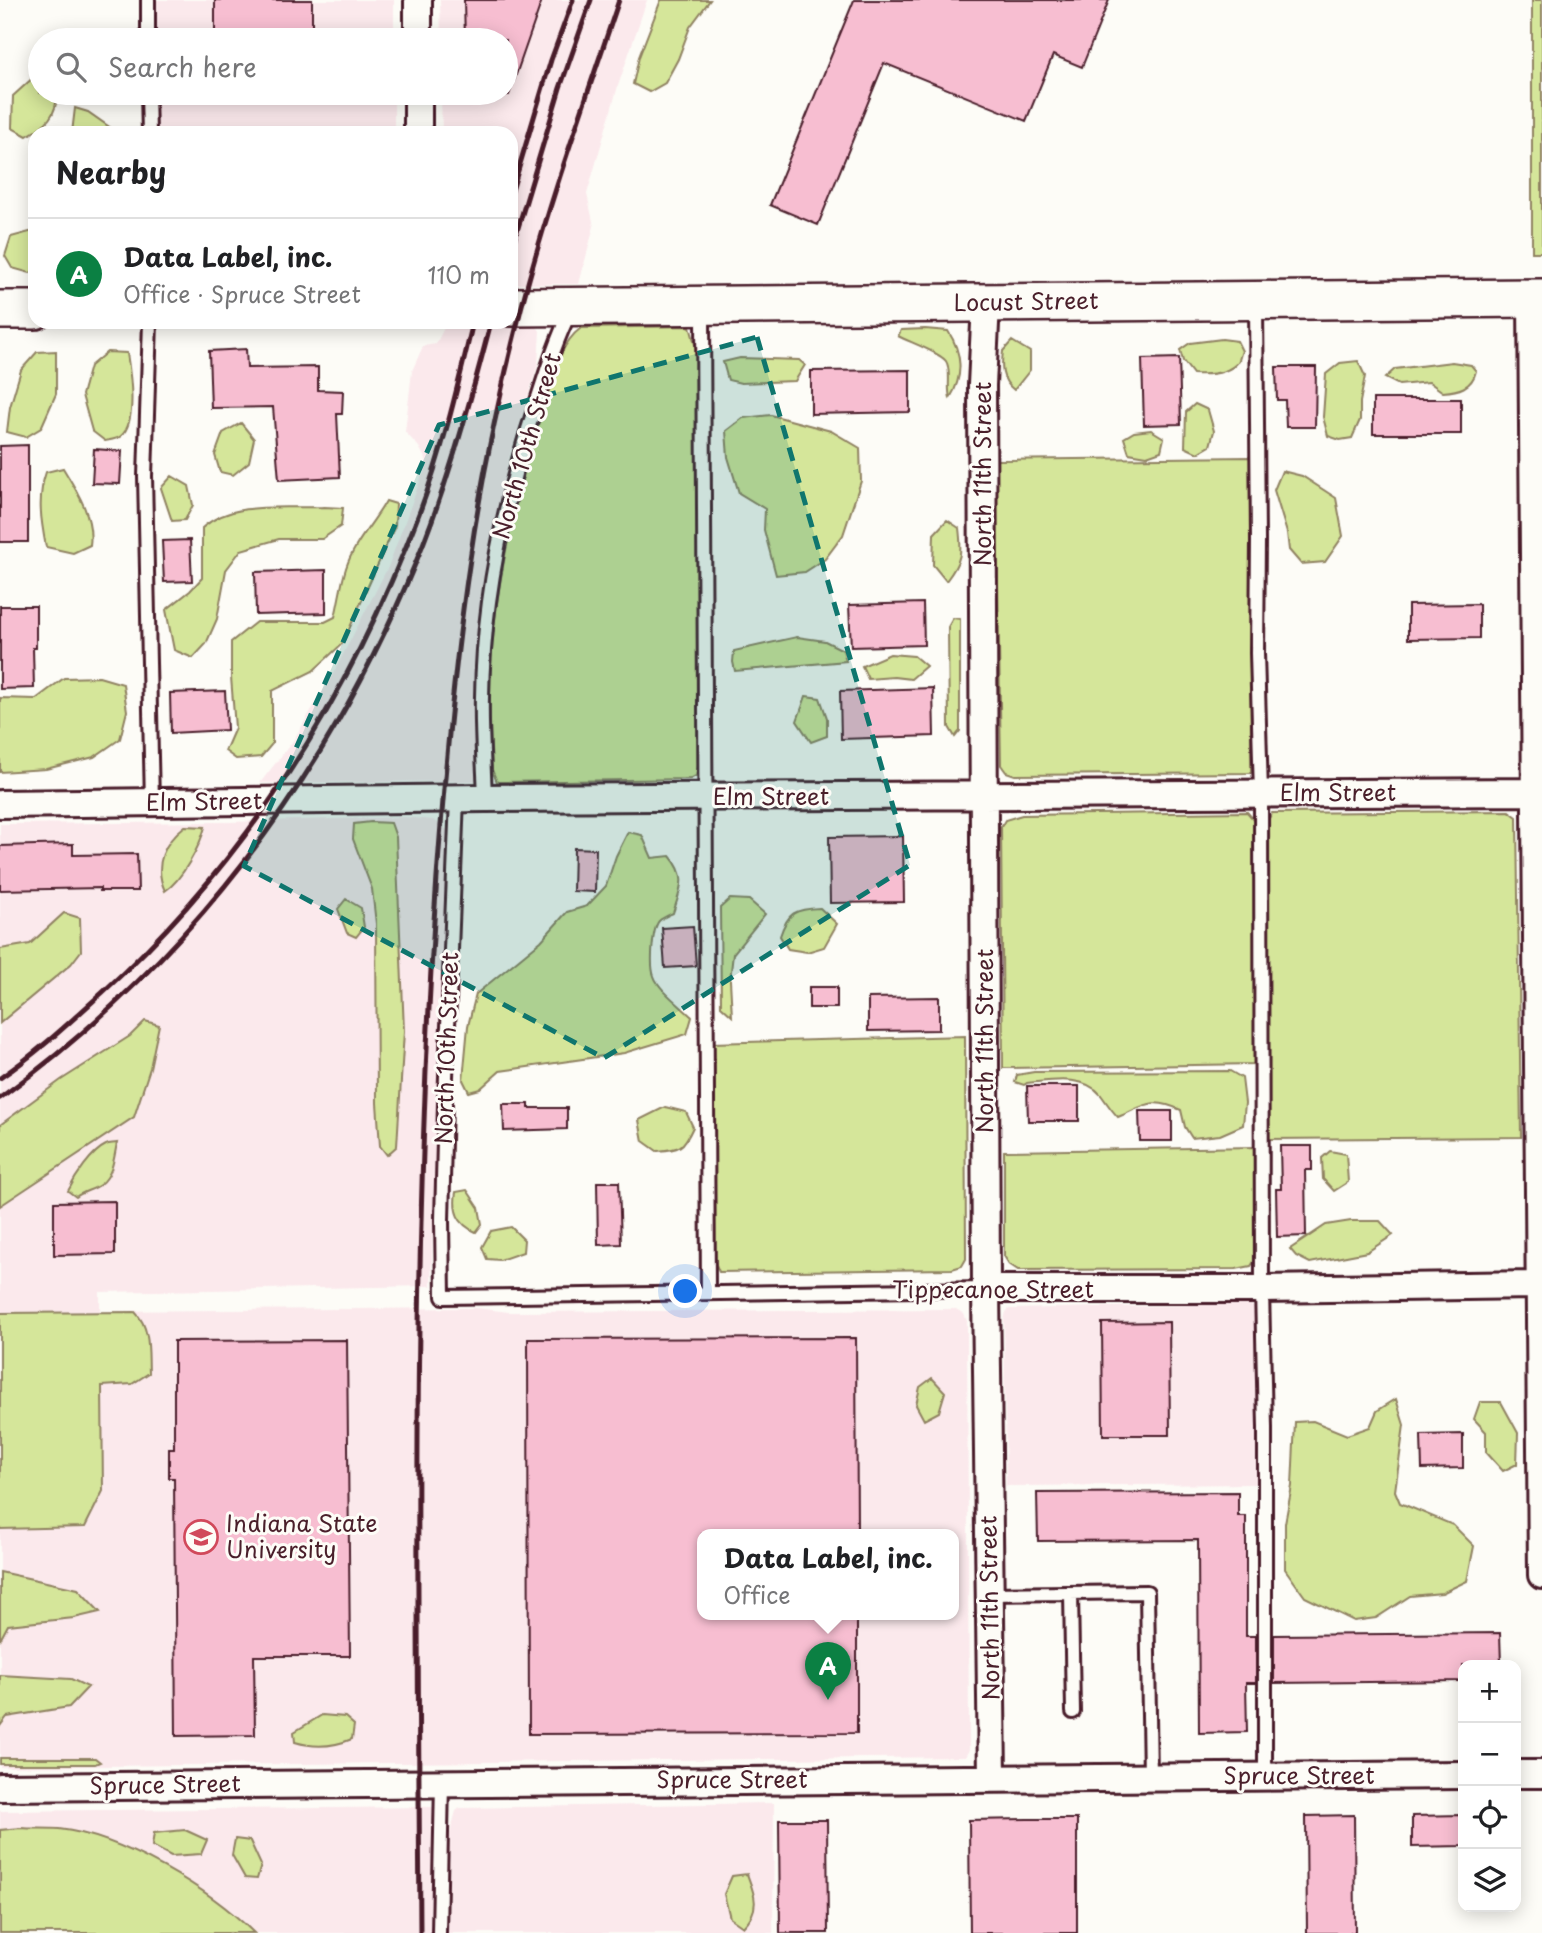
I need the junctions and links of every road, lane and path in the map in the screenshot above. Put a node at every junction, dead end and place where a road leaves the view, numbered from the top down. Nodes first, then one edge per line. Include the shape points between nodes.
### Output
1 (148, 0) edge
2 (418, 0) edge
3 (148, 28) edge
4 (418, 28) edge
5 (148, 105) edge
6 (418, 105) edge
7 (149, 126) edge
8 (418, 126) edge
9 (1537, 298) edge
10 (1256, 300) junction
11 (986, 303) junction
12 (703, 305) junction
13 (573, 306) junction
14 (518, 307) edge
15 (0, 310) edge
16 (28, 310) edge
17 (150, 329) edge
18 (1538, 792) edge
19 (1261, 794) junction
20 (985, 796) junction
21 (706, 797) junction
22 (485, 798) junction
23 (457, 799) junction
24 (152, 803) junction
25 (0, 804) edge
26 (1541, 1285) edge
27 (986, 1289) junction
28 (1262, 1289) junction
29 (708, 1293) junction
30 (443, 1297) joint
31 (1542, 1575) edge
32 (1071, 1593) junction
33 (990, 1594) junction
34 (1073, 1712) dead end
35 (1521, 1774) edge
36 (1542, 1774) edge
37 (1458, 1775) edge
38 (1265, 1776) junction
39 (1150, 1777) junction
40 (992, 1779) junction
41 (442, 1782) junction
42 (0, 1787) edge
43 (439, 1933) edge

1 - 3 lane
2 - 4 street
5 - 7 lane
6 - 8 street
9 - 10 street, Locust Street
9 - 18 street
10 - 11 street, Locust Street
10 - 19 lane
11 - 12 street, Locust Street
11 - 20 street, North 11th Street via 982,385
12 - 13 street, Locust Street
12 - 21 lane
13 - 14 street, Locust Street
13 - 22 lane, North 10th Street via 554,348 520,452 499,542 482,696
15 - 16 street
17 - 24 lane via 145,476
18 - 19 street, Elm Street
18 - 26 street
19 - 20 street, Elm Street
19 - 28 lane
20 - 21 street, Elm Street
20 - 27 street, North 11th Street
21 - 22 street, Elm Street
21 - 29 lane
22 - 23 street, Elm Street
23 - 24 street, Elm Street
23 - 30 lane, North 10th Street
24 - 25 street, Elm Street
26 - 28 street, Tippecanoe Street
26 - 31 street
27 - 28 street, Tippecanoe Street
27 - 29 lane, Tippecanoe Street
27 - 33 street, North 11th Street
28 - 38 lane
29 - 30 lane, Tippecanoe Street
32 - 33 lane
32 - 34 lane
32 - 39 lane via 1147,1592
33 - 40 street, North 11th Street
35 - 36 street
37 - 38 street, Spruce Street
38 - 39 street, Spruce Street
39 - 40 street, Spruce Street
40 - 41 street, Spruce Street
41 - 42 street, Spruce Street
41 - 43 lane

